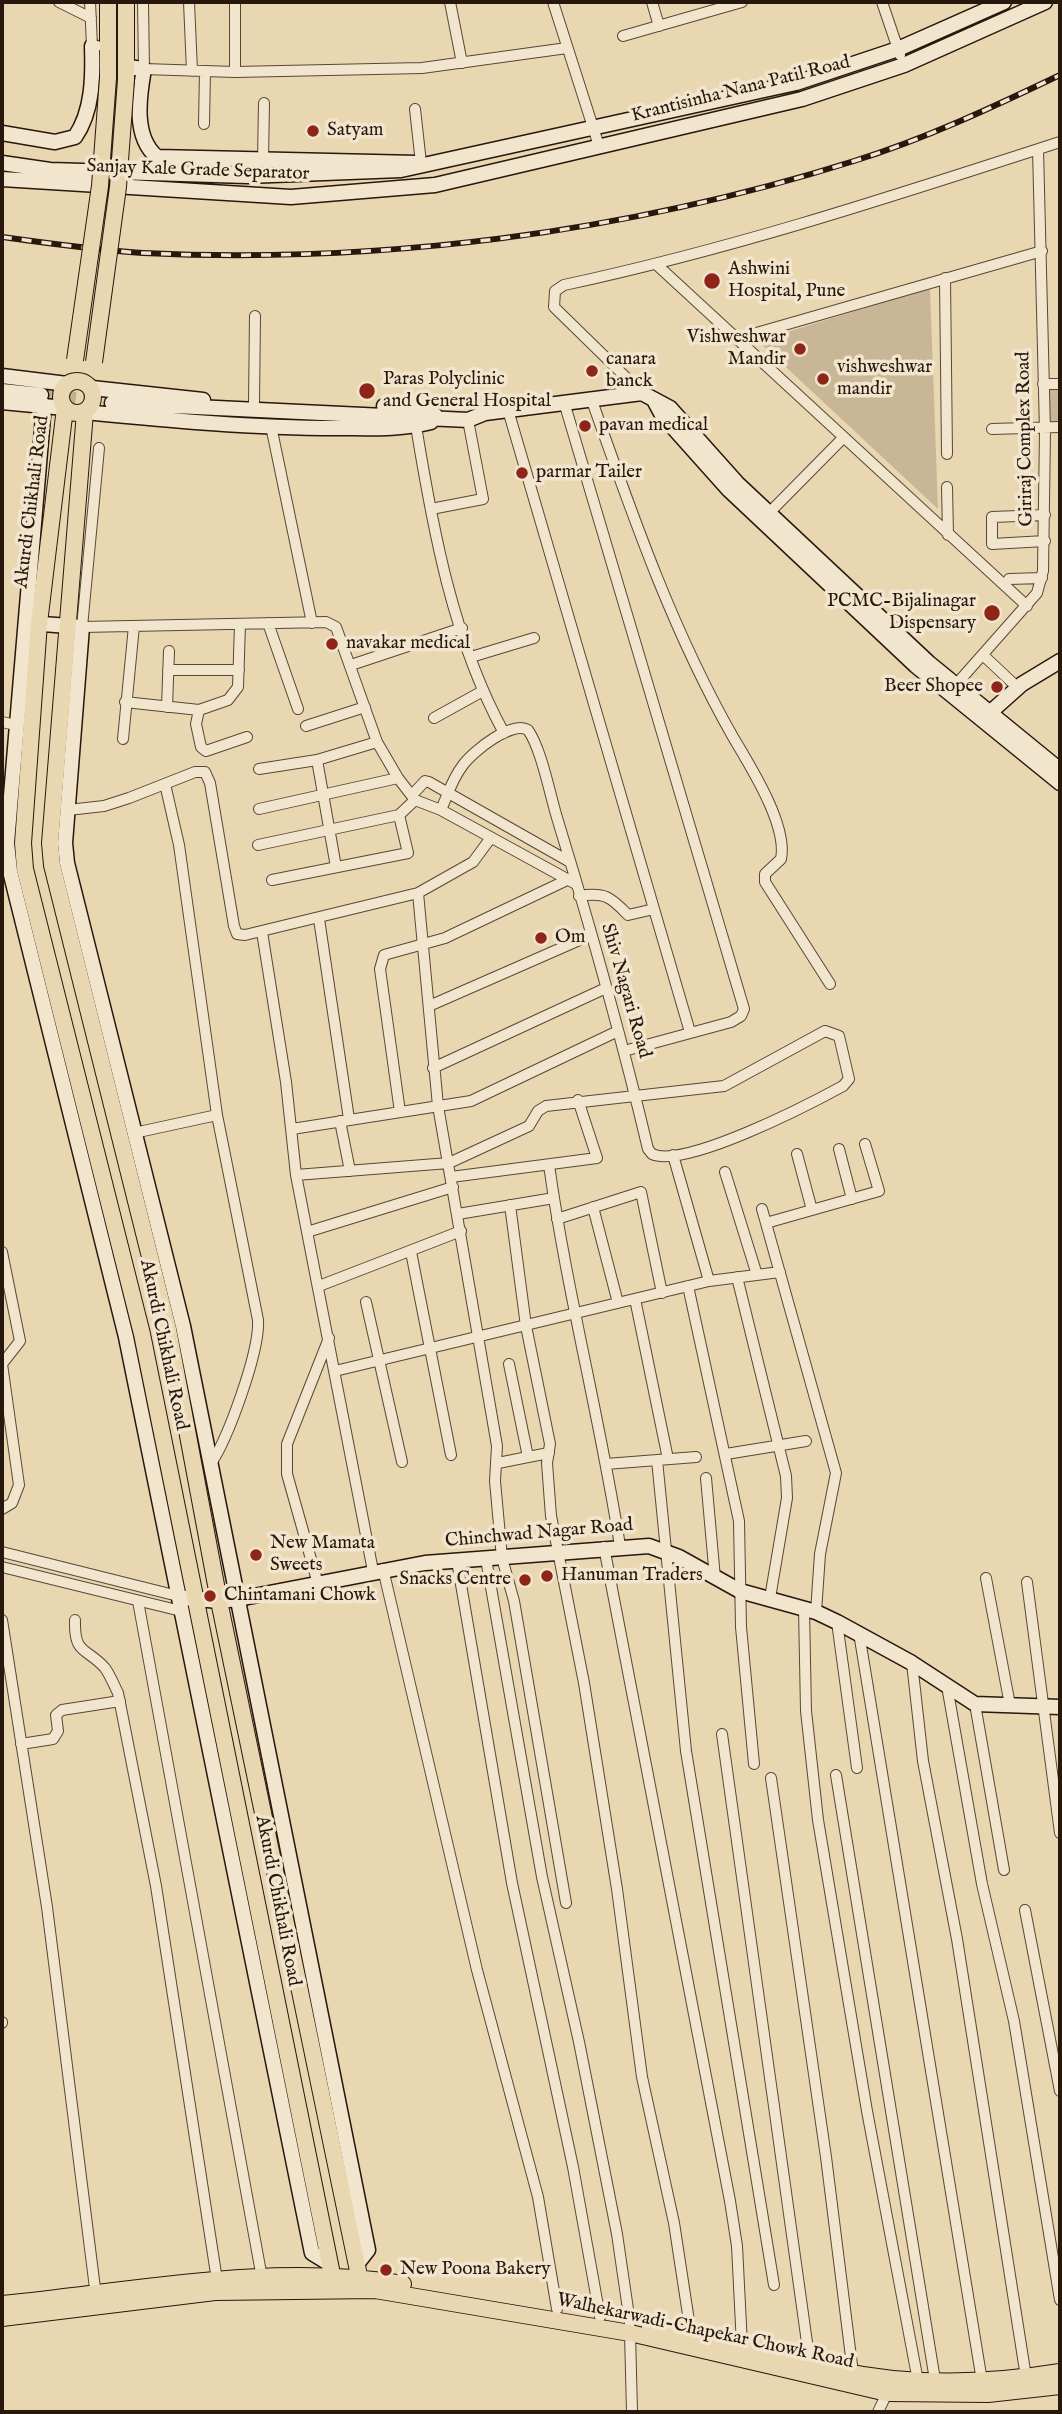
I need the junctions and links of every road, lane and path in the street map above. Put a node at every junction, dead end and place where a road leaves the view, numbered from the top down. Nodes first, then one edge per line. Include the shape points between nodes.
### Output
1 (59, 2) edge
2 (90, 2) edge
3 (108, 2) edge
4 (126, 2) edge
5 (143, 2) edge
6 (189, 2) edge
7 (235, 2) edge
8 (450, 2) edge
9 (553, 2) edge
10 (652, 2) edge
11 (741, 2) edge
12 (882, 2) edge
13 (1004, 2) edge
14 (1045, 2) edge
15 (91, 18) junction
16 (659, 26) junction
17 (623, 36) dead end
18 (100, 47) junction
19 (567, 48) junction
20 (898, 49) junction
21 (462, 63) junction
22 (904, 65) junction
23 (192, 71) junction
24 (205, 71) junction
25 (132, 72) junction
26 (235, 72) junction
27 (264, 103) dead end
28 (415, 109) dead end
29 (204, 124) dead end
30 (594, 128) junction
31 (2, 133) edge
32 (1060, 142) edge
33 (599, 146) junction
34 (1038, 149) junction
35 (263, 160) junction
36 (2, 163) edge
37 (425, 164) junction
38 (401, 170) junction
39 (2, 179) edge
40 (435, 185) joint
41 (406, 190) junction
42 (1042, 251) junction
43 (657, 265) junction
44 (945, 278) junction
45 (255, 316) dead end
46 (739, 338) junction
47 (2, 376) edge
48 (70, 383) junction
49 (1043, 384) junction
50 (1060, 384) edge
51 (92, 388) junction
52 (2, 391) edge
53 (642, 393) junction
54 (591, 398) junction
55 (43, 400) junction
56 (2, 402) edge
57 (564, 402) junction
58 (655, 402) junction
59 (112, 403) tunnel mouth
60 (254, 403) junction
61 (65, 408) junction
62 (508, 410) junction
63 (85, 412) junction
64 (443, 419) junction
65 (468, 420) junction
66 (271, 426) junction
67 (416, 426) junction
68 (1060, 427) edge
69 (1044, 428) junction
70 (992, 429) dead end
71 (843, 438) junction
72 (99, 448) dead end
73 (947, 454) dead end
74 (947, 487) dead end
75 (431, 509) junction
76 (769, 513) junction
77 (1045, 515) junction
78 (948, 535) junction
79 (1045, 541) junction
80 (1042, 578) junction
81 (1009, 579) dead end
82 (1027, 606) junction
83 (32, 623) junction
84 (268, 623) junction
85 (312, 623) junction
86 (240, 624) junction
87 (65, 625) junction
88 (134, 626) junction
89 (82, 627) junction
90 (462, 628) junction
91 (534, 638) dead end
92 (169, 651) dead end
93 (983, 655) junction
94 (471, 657) junction
95 (1060, 661) edge
96 (351, 665) junction
97 (168, 670) junction
98 (239, 670) junction
99 (1018, 688) junction
100 (952, 689) junction
101 (481, 692) junction
102 (125, 702) junction
103 (167, 707) junction
104 (365, 707) junction
105 (298, 709) dead end
106 (199, 710) junction
107 (986, 716) junction
108 (434, 718) dead end
109 (9, 723) edge
110 (306, 726) dead end
111 (504, 733) junction
112 (247, 737) dead end
113 (123, 739) dead end
114 (377, 742) junction
115 (317, 760) junction
116 (259, 769) dead end
117 (1060, 770) edge
118 (398, 778) junction
119 (1060, 783) edge
120 (166, 784) junction
121 (448, 794) junction
122 (323, 796) junction
123 (413, 797) junction
124 (259, 809) dead end
125 (68, 810) junction
126 (441, 810) junction
127 (399, 815) junction
128 (329, 828) junction
129 (489, 839) junction
130 (258, 845) dead end
131 (570, 862) junction
132 (337, 867) junction
133 (272, 880) dead end
134 (572, 882) junction
135 (418, 893) junction
136 (579, 896) junction
137 (654, 909) junction
138 (319, 919) junction
139 (262, 932) junction
140 (591, 934) junction
141 (424, 945) junction
142 (830, 984) dead end
143 (606, 988) junction
144 (429, 1006) junction
145 (618, 1031) junction
146 (690, 1032) junction
147 (624, 1051) junction
148 (433, 1069) junction
149 (636, 1096) junction
150 (578, 1100) junction
151 (438, 1106) junction
152 (400, 1112) junction
153 (217, 1115) junction
154 (344, 1120) junction
155 (292, 1129) junction
156 (134, 1133) junction
157 (865, 1144) dead end
158 (839, 1149) dead end
159 (797, 1154) dead end
160 (673, 1155) junction
161 (449, 1163) junction
162 (549, 1165) junction
163 (350, 1171) junction
164 (725, 1172) dead end
165 (296, 1175) junction
166 (452, 1182) junction
167 (554, 1198) junction
168 (852, 1199) junction
169 (510, 1205) junction
170 (593, 1208) junction
171 (762, 1209) dead end
172 (812, 1210) junction
173 (458, 1214) junction
174 (557, 1219) junction
175 (766, 1223) junction
176 (461, 1231) junction
177 (307, 1232) junction
178 (2, 1252) edge
179 (411, 1252) junction
180 (780, 1272) junction
181 (757, 1275) junction
182 (737, 1278) junction
183 (709, 1281) junction
184 (319, 1286) junction
185 (688, 1286) junction
186 (662, 1293) junction
187 (635, 1299) junction
188 (366, 1302) dead end
189 (618, 1303) junction
190 (573, 1316) junction
191 (526, 1326) junction
192 (329, 1337) junction
193 (479, 1337) junction
194 (429, 1348) junction
195 (378, 1360) junction
196 (509, 1364) dead end
197 (335, 1371) junction
198 (806, 1441) dead end
199 (779, 1445) junction
200 (549, 1453) junction
201 (726, 1454) junction
202 (451, 1455) dead end
203 (528, 1457) junction
204 (696, 1457) dead end
205 (663, 1459) junction
206 (402, 1462) dead end
207 (498, 1463) junction
208 (606, 1464) junction
209 (209, 1465) junction
210 (706, 1478) dead end
211 (2, 1509) edge
212 (612, 1546) junction
213 (665, 1550) junction
214 (2, 1552) edge
215 (559, 1552) junction
216 (502, 1558) junction
217 (486, 1559) junction
218 (457, 1561) junction
219 (2, 1567) edge
220 (378, 1570) junction
221 (715, 1578) junction
222 (986, 1578) dead end
223 (1027, 1582) dead end
224 (318, 1584) junction
225 (740, 1591) junction
226 (769, 1598) junction
227 (238, 1599) junction
228 (138, 1601) junction
229 (188, 1605) junction
230 (220, 1607) junction
231 (810, 1611) junction
232 (2, 1620) edge
233 (75, 1620) dead end
234 (837, 1622) junction
235 (859, 1633) junction
236 (912, 1663) junction
237 (947, 1686) junction
238 (120, 1700) junction
239 (975, 1704) junction
240 (1010, 1705) junction
241 (1044, 1706) junction
242 (1060, 1707) edge
243 (722, 1734) dead end
244 (21, 1744) junction
245 (754, 1763) dead end
246 (857, 1768) dead end
247 (836, 1775) dead end
248 (771, 1778) dead end
249 (1060, 1833) edge
250 (1004, 1870) dead end
251 (563, 1887) junction
252 (545, 1891) junction
253 (566, 1902) dead end
254 (1026, 1910) dead end
255 (1060, 2091) edge
256 (332, 2276) junction
257 (359, 2277) junction
258 (262, 2278) junction
259 (774, 2285) dead end
260 (216, 2286) junction
261 (1060, 2300) edge
262 (97, 2301) junction
263 (2, 2304) edge
264 (557, 2309) junction
265 (600, 2317) junction
266 (2, 2318) edge
267 (630, 2328) junction
268 (691, 2334) junction
269 (742, 2345) junction
270 (810, 2364) junction
271 (1060, 2372) edge
272 (861, 2379) junction
273 (1036, 2380) junction
274 (918, 2381) junction
275 (982, 2381) junction
276 (1060, 2386) edge
277 (936, 2388) junction
278 (887, 2393) junction
279 (632, 2412) edge
280 (878, 2412) edge

1 - 15 street
2 - 15 street
3 - 18 main road
4 - 25 main road
5 - 25 street
6 - 23 street
7 - 26 street
8 - 21 street
9 - 19 street
10 - 16 street
11 - 16 street
12 - 20 street
13 - 20 street, Krantisinha Nana Patil Road
14 - 22 street, Krantisinha Nana Patil Road
15 - 18 street
16 - 17 street
18 - 31 street via 86,118 75,137 55,142
18 - 48 main road, bridge via 108,78 100,186
19 - 21 street
19 - 30 street
20 - 22 street
20 - 30 street, Krantisinha Nana Patil Road via 796,83
21 - 26 street
22 - 33 street, Krantisinha Nana Patil Road via 803,99
23 - 24 street
23 - 25 street
24 - 26 street
24 - 29 street
25 - 35 street via 140,127 157,157
25 - 51 main road, bridge
27 - 35 street
28 - 37 street
30 - 33 street
30 - 37 street, Krantisinha Nana Patil Road
32 - 34 street
33 - 40 street, Krantisinha Nana Patil Road
34 - 42 street, Giriraj Complex Road
34 - 43 street via 841,214
35 - 37 street via 406,160
36 - 38 street, Sanjay Kale Grade Separator via 50,170 268,177
37 - 38 street, Sanjay Kale Grade Separator
38 - 41 street
39 - 41 street, Sanjay Kale Grade Separator via 237,196
40 - 41 street, Sanjay Kale Grade Separator
42 - 44 street
42 - 49 street, Giriraj Complex Road
43 - 46 street
43 - 53 street via 564,285 552,299 554,307
44 - 46 street
44 - 73 street
45 - 60 street
46 - 71 street
47 - 48 street
48 - 51 main road via 83,382
48 - 61 main road via 61,393
49 - 50 street
49 - 69 street, Giriraj Complex Road
51 - 60 street
51 - 63 main road via 94,399
52 - 55 street
53 - 54 street
53 - 58 street
54 - 57 street
54 - 142 street via 669,611 753,772 781,838 780,859 765,874 765,882
55 - 56 street
55 - 61 street
55 - 83 street
57 - 62 street
57 - 146 street via 744,1009 731,1022
58 - 76 street via 670,408
58 - 100 street via 729,490
59 - 64 street
60 - 64 street via 416,406
61 - 63 main road
61 - 83 main road, Akurdi Chikhali Road
62 - 65 street
62 - 137 street
63 - 66 street
63 - 87 main road, Akurdi Chikhali Road
64 - 65 street
64 - 67 street
65 - 75 street via 483,499
66 - 67 street
66 - 85 street
67 - 75 street
68 - 69 street
69 - 70 street
69 - 77 street, Giriraj Complex Road
71 - 76 street
71 - 78 street
72 - 89 street
74 - 78 street
75 - 90 street
76 - 100 street
77 - 79 street, Giriraj Complex Road
77 - 79 street via 992,517 992,544
78 - 82 street
79 - 80 street, Giriraj Complex Road
80 - 81 street
80 - 82 street, Giriraj Complex Road
82 - 93 street, Giriraj Complex Road
83 - 87 street
83 - 109 street
83 - 229 main road, Akurdi Chikhali Road via 25,869 142,1334
84 - 85 street
84 - 86 street
84 - 105 street
85 - 96 street via 336,626
86 - 88 street
86 - 98 street
87 - 89 street
87 - 230 main road, Akurdi Chikhali Road via 52,865 168,1329
88 - 89 street
88 - 102 street
89 - 125 street
90 - 94 street
90 - 96 street
91 - 94 street
92 - 97 street
93 - 99 street
93 - 100 street, Giriraj Complex Road
94 - 101 street
95 - 99 street
96 - 104 street
97 - 98 street
97 - 103 street
98 - 106 street via 234,695
99 - 107 street
100 - 107 street
101 - 108 street
101 - 111 street
102 - 103 street
102 - 113 street
103 - 106 street
104 - 110 street
104 - 114 street
106 - 112 street via 196,724 206,751
107 - 117 street
107 - 119 street
109 - 229 street via 10,871
111 - 121 street via 464,763
111 - 131 street, Shiv Nagari Road via 523,727 532,735
114 - 115 street
114 - 118 street
115 - 116 street
115 - 122 street
118 - 122 street
118 - 123 street
120 - 125 street via 104,806
120 - 139 street via 200,771 208,776 234,926 237,934 245,936
120 - 153 street via 179,845
121 - 123 street via 426,780
121 - 126 street
121 - 131 street
122 - 124 street
122 - 128 street
123 - 126 street
123 - 127 street
125 - 156 street via 65,843 69,870
126 - 129 street
127 - 128 street
127 - 132 street via 408,853
128 - 130 street
128 - 132 street
129 - 134 street
129 - 135 street via 474,863
131 - 134 street, Shiv Nagari Road
132 - 133 street
134 - 136 street, Shiv Nagari Road
134 - 141 street
135 - 138 street
135 - 141 street
136 - 137 street via 601,892 628,915
136 - 140 street, Shiv Nagari Road
137 - 146 street
138 - 139 street
138 - 154 street
139 - 155 street
140 - 143 street, Shiv Nagari Road
140 - 144 street
141 - 144 street
141 - 152 street via 391,952 381,961
143 - 145 street, Shiv Nagari Road
143 - 148 street
144 - 148 street
145 - 147 street, Shiv Nagari Road
145 - 151 street via 489,1094
146 - 147 street
147 - 149 street, Shiv Nagari Road
148 - 151 street
149 - 150 street
149 - 160 street, Shiv Nagari Road via 648,1149 658,1156
149 - 160 street via 724,1086 818,1034 825,1031 839,1036 849,1069 843,1086 764,1127
150 - 161 street via 545,1106 529,1126
150 - 162 street via 597,1158
151 - 152 street
151 - 161 street
152 - 154 street
153 - 156 street
153 - 209 street via 259,1334 228,1434
154 - 155 street
154 - 163 street
155 - 165 street
156 - 209 street via 183,1326
157 - 168 street via 878,1191
158 - 168 street
159 - 172 street
160 - 183 street
161 - 163 street
161 - 166 street
162 - 166 street
162 - 167 street
163 - 165 street
164 - 181 street
165 - 177 street
166 - 173 street
166 - 177 street
167 - 169 street
167 - 174 street
168 - 172 street
169 - 173 street
169 - 191 street
170 - 174 street
170 - 186 street via 641,1192
170 - 189 street
171 - 175 street
172 - 175 street
173 - 176 street
174 - 190 street
175 - 180 street
176 - 179 street
176 - 193 street
177 - 184 street
178 - 211 street via 20,1341 2,1364 19,1485 12,1503
179 - 184 street
179 - 194 street
180 - 181 street
180 - 231 street via 836,1473
181 - 182 street
182 - 183 street
182 - 199 street
183 - 185 street
184 - 192 street
185 - 186 street
185 - 201 street
186 - 187 street
187 - 189 street
187 - 205 street
188 - 195 street
189 - 190 street
190 - 191 street
190 - 208 street
191 - 193 street
191 - 200 street via 547,1421
192 - 197 street
192 - 224 street via 290,1435 286,1457
193 - 194 street
193 - 207 street
194 - 195 street
194 - 202 street
195 - 197 street
195 - 206 street
196 - 203 street
197 - 220 street
198 - 199 street
199 - 201 street
199 - 226 street via 787,1497
200 - 203 street
200 - 215 street via 548,1488
201 - 225 street via 739,1521
203 - 207 street
204 - 205 street
205 - 208 street
205 - 213 street
207 - 216 street via 495,1481
208 - 212 street
209 - 227 street
210 - 221 street
212 - 213 street, Chinchwad Nagar Road
212 - 215 street, Chinchwad Nagar Road
212 - 269 street via 734,2223
213 - 221 street, Chinchwad Nagar Road
213 - 259 street via 686,1751
214 - 229 street
215 - 216 street, Chinchwad Nagar Road
215 - 268 street via 615,1875 642,2077 674,2223
216 - 217 street, Chinchwad Nagar Road
216 - 251 street via 514,1601
217 - 218 street, Chinchwad Nagar Road
217 - 252 street
218 - 220 street, Chinchwad Nagar Road
218 - 265 street via 512,1883
219 - 228 street
220 - 224 street, Chinchwad Nagar Road
220 - 264 street via 538,2197
221 - 225 street, Chinchwad Nagar Road
222 - 240 street
223 - 241 street
224 - 227 street, Chinchwad Nagar Road
225 - 226 street, Chinchwad Nagar Road
225 - 245 street
226 - 231 street, Chinchwad Nagar Road
227 - 230 street, Chinchwad Nagar Road
227 - 257 street via 368,2250
228 - 229 street
228 - 258 street
229 - 230 street, Chinchwad Nagar Road
229 - 256 main road, Akurdi Chikhali Road
230 - 257 main road, Akurdi Chikhali Road
231 - 234 street, Chinchwad Nagar Road
231 - 274 street via 806,1711 818,1820
232 - 244 street
233 - 238 street via 80,1650 104,1668
234 - 235 street, Chinchwad Nagar Road
234 - 246 street
235 - 236 street, Chinchwad Nagar Road
235 - 275 street
236 - 237 street, Chinchwad Nagar Road
236 - 273 street via 923,1761
237 - 239 street, Chinchwad Nagar Road
237 - 261 street via 982,1884 1014,2021
238 - 244 street via 62,1710 56,1715 54,1739
238 - 260 street via 156,1886
239 - 240 street
239 - 250 street
240 - 241 street
241 - 242 street
241 - 249 street
243 - 270 street
244 - 262 street via 47,1907
247 - 277 street
248 - 272 street
251 - 252 street
251 - 253 street
252 - 267 street via 617,2234
254 - 255 street
256 - 257 main road, Walhekarwadi-Chapekar Chowk Road
256 - 258 main road, Walhekarwadi-Chapekar Chowk Road
256 - 260 main road, Walhekarwadi-Chapekar Chowk Road
257 - 264 main road, Walhekarwadi-Chapekar Chowk Road
257 - 267 main road, Walhekarwadi-Chapekar Chowk Road via 497,2309
258 - 260 main road, Walhekarwadi-Chapekar Chowk Road
260 - 262 main road
262 - 263 main road
262 - 266 main road
264 - 265 main road, Walhekarwadi-Chapekar Chowk Road
265 - 267 main road, Walhekarwadi-Chapekar Chowk Road
267 - 268 main road, Walhekarwadi-Chapekar Chowk Road
267 - 272 main road, Walhekarwadi-Chapekar Chowk Road
267 - 279 street
268 - 269 main road, Walhekarwadi-Chapekar Chowk Road
269 - 270 main road, Walhekarwadi-Chapekar Chowk Road
270 - 272 main road, Walhekarwadi-Chapekar Chowk Road
271 - 273 main road, Walhekarwadi-Chapekar Chowk Road
272 - 274 main road, Walhekarwadi-Chapekar Chowk Road
272 - 278 main road, Walhekarwadi-Chapekar Chowk Road
273 - 275 main road, Walhekarwadi-Chapekar Chowk Road
273 - 276 main road, Walhekarwadi-Chapekar Chowk Road
273 - 277 main road, Walhekarwadi-Chapekar Chowk Road
274 - 277 main road, Walhekarwadi-Chapekar Chowk Road
275 - 277 main road, Walhekarwadi-Chapekar Chowk Road
277 - 278 main road, Walhekarwadi-Chapekar Chowk Road
278 - 280 street

